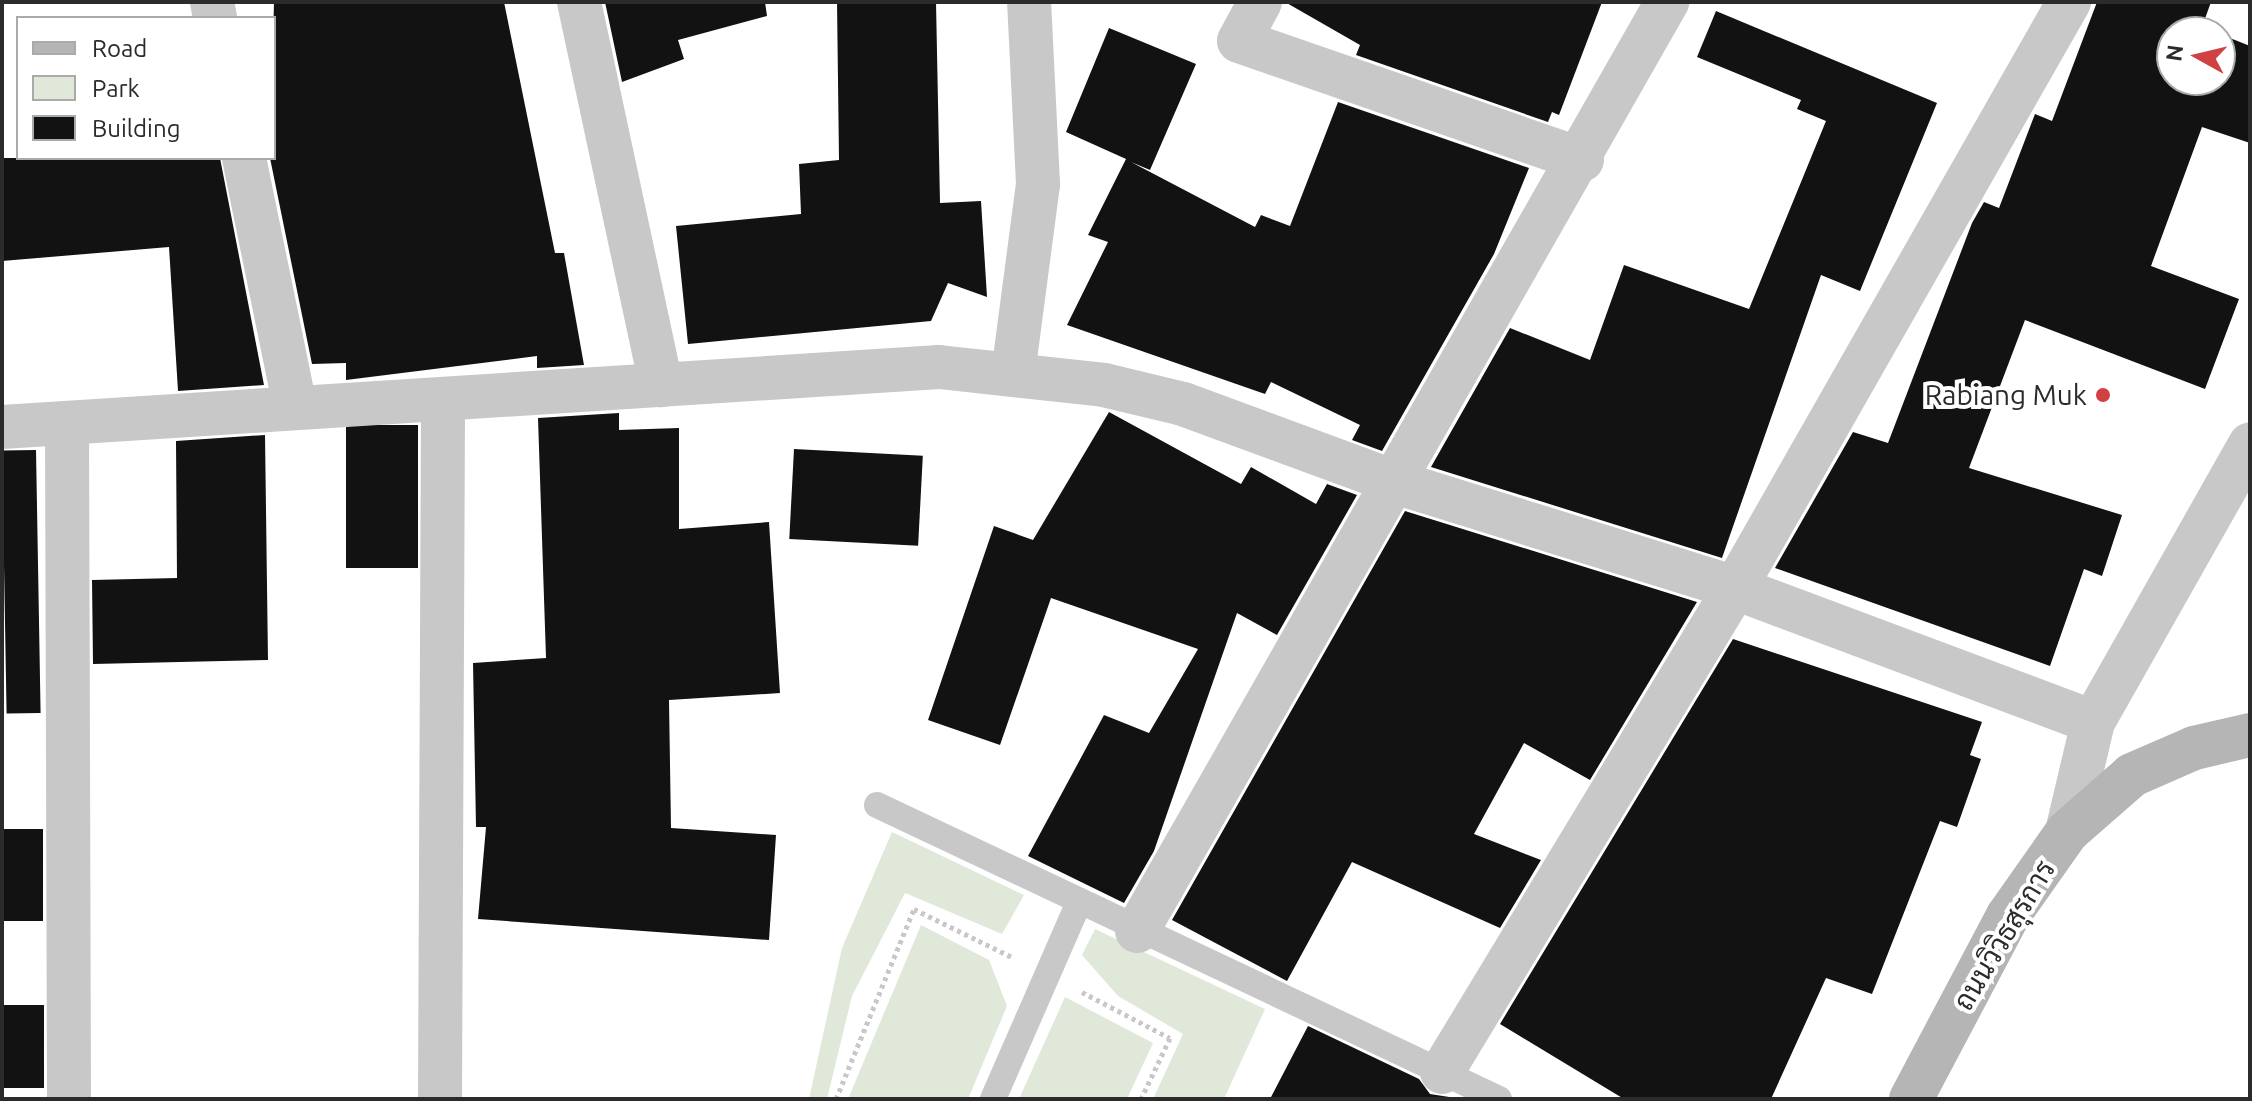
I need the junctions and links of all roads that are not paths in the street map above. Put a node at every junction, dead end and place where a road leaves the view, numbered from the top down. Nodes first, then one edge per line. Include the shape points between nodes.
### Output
1 (579, 2) edge
2 (1029, 2) edge
3 (1260, 2) edge
4 (1667, 2) edge
5 (2069, 2) edge
6 (244, 160) edge
7 (1582, 160) junction
8 (1013, 374) junction
9 (661, 385) junction
10 (443, 399) junction
11 (295, 407) junction
12 (67, 423) junction
13 (2, 427) edge
14 (2250, 444) edge
15 (1395, 482) junction
16 (1735, 588) junction
17 (2093, 722) junction
18 (2250, 735) edge
19 (877, 805) dead end
20 (2067, 832) junction
21 (1078, 904) junction
22 (1137, 931) junction
23 (1442, 1072) junction
24 (69, 1099) edge
25 (440, 1099) edge
26 (993, 1099) edge
27 (1499, 1099) edge
28 (1911, 1099) edge

1 - 9 street
2 - 8 street via 1038,184
3 - 7 street via 1239,41
4 - 7 street
5 - 16 street
6 - 11 street
7 - 15 street
8 - 9 street via 939,367
8 - 15 street via 1104,385 1183,404
9 - 10 street
10 - 11 street
10 - 25 street
11 - 12 street
12 - 13 street
12 - 24 street
14 - 17 street
15 - 16 street
15 - 22 street
16 - 17 street
16 - 23 street
17 - 20 street
18 - 20 main road, ถนนวิวิธสุรการ via 2194,748 2132,775
19 - 21 lane
20 - 28 main road, ถนนวิวิธสุรการ via 2008,916
21 - 22 lane
21 - 26 lane
22 - 23 lane
23 - 27 lane

